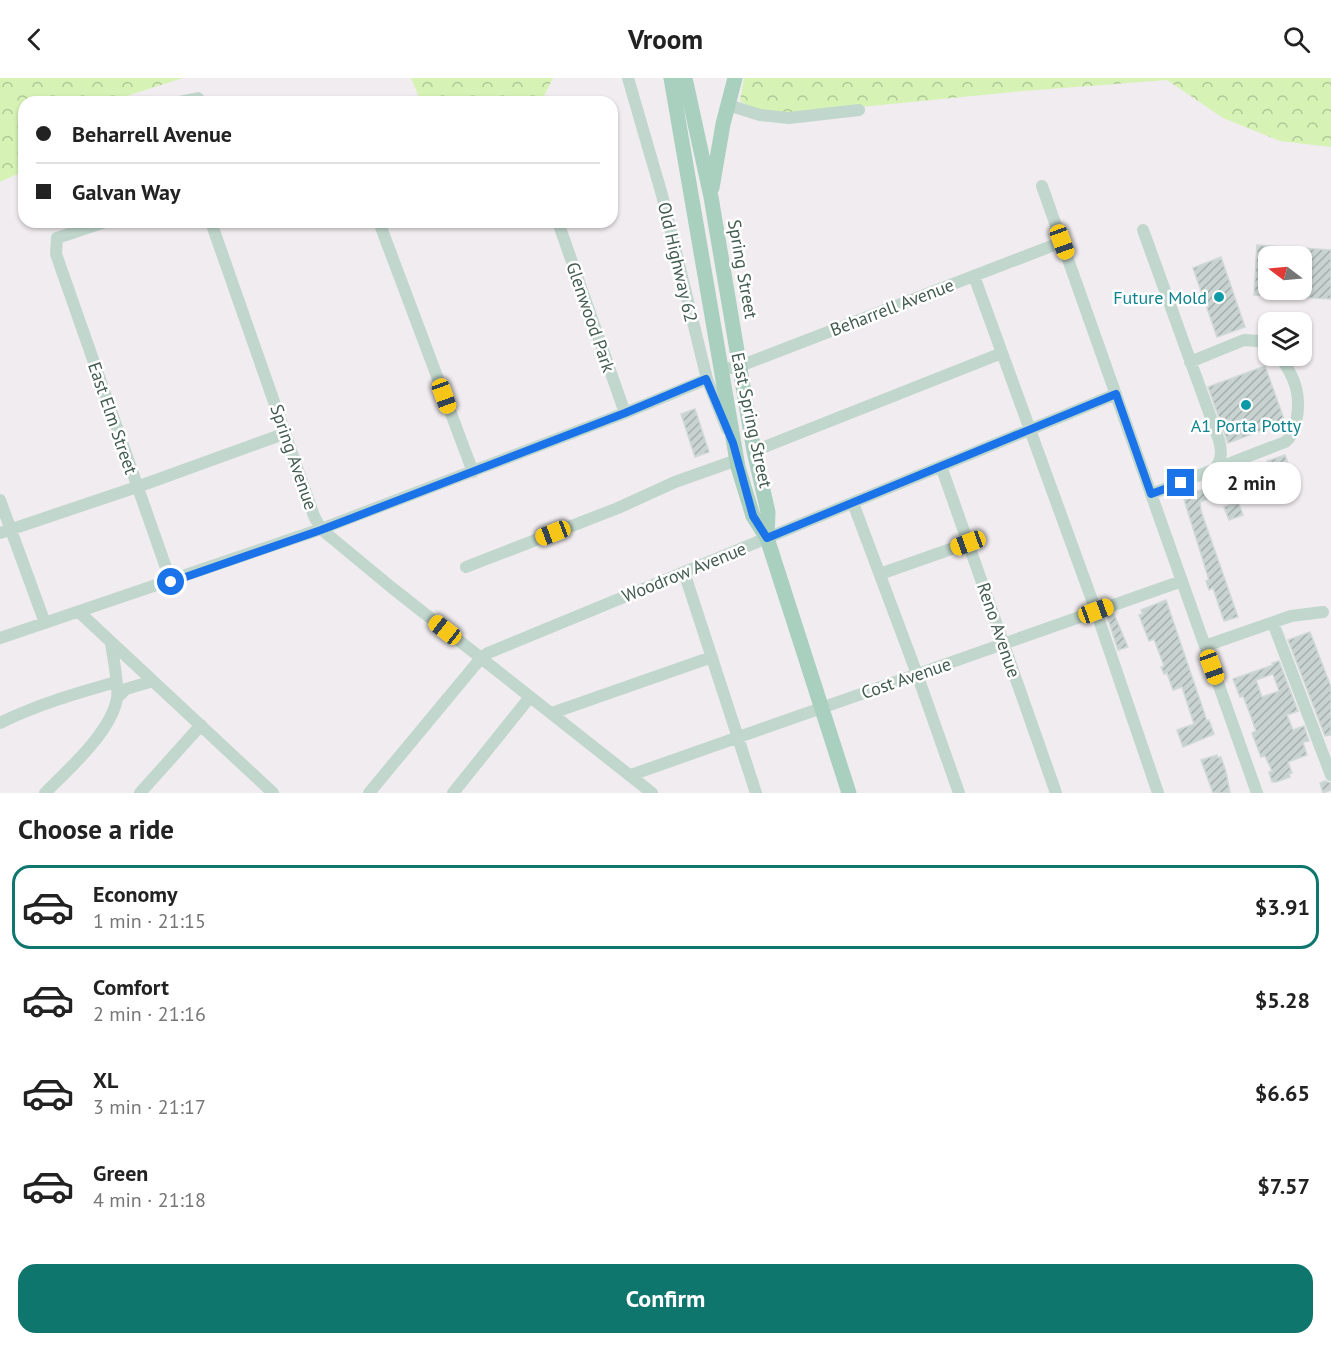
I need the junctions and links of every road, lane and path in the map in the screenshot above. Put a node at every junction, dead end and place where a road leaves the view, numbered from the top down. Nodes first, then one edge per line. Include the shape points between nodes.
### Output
1 (628, 78) edge
2 (671, 78) edge
3 (685, 78) edge
4 (735, 78) edge
5 (728, 105) junction
6 (859, 110) dead end
7 (1042, 186) dead end
8 (711, 197) junction
9 (87, 228) edge
10 (213, 228) edge
11 (381, 228) edge
12 (560, 228) edge
13 (1143, 230) dead end
14 (1062, 242) junction
15 (974, 276) junction
16 (1258, 341) edge
17 (1002, 353) junction
18 (1190, 362) junction
19 (740, 366) junction
20 (1286, 366) edge
21 (720, 370) junction
22 (706, 379) junction
23 (1116, 394) junction
24 (625, 413) junction
25 (1030, 430) junction
26 (286, 433) junction
27 (733, 443) junction
28 (754, 451) junction
29 (737, 460) junction
30 (941, 466) junction
31 (1215, 469) junction
32 (473, 472) junction
33 (137, 487) junction
34 (1151, 494) junction
35 (0, 500) edge
36 (853, 503) junction
37 (321, 530) junction
38 (5, 531) edge
39 (767, 538) junction
40 (968, 543) junction
41 (466, 567) dead end
42 (684, 572) junction
43 (880, 574) junction
44 (1182, 581) junction
45 (171, 582) junction
46 (1096, 611) junction
47 (79, 612) junction
48 (1323, 612) dead end
49 (45, 623) junction
50 (1273, 623) junction
51 (0, 638) edge
52 (111, 643) junction
53 (1004, 644) junction
54 (1205, 646) junction
55 (712, 657) junction
56 (481, 658) junction
57 (917, 674) junction
58 (153, 681) junction
59 (116, 682) junction
60 (530, 697) junction
61 (117, 698) junction
62 (821, 708) junction
63 (552, 713) junction
64 (0, 723) edge
65 (201, 725) junction
66 (738, 737) junction
67 (631, 775) junction
68 (1331, 775) edge
69 (265, 790) edge
70 (45, 793) edge
71 (140, 793) edge
72 (369, 793) edge
73 (453, 793) edge
74 (652, 793) edge
75 (756, 793) edge
76 (849, 793) edge
77 (959, 793) edge
78 (1056, 793) edge
79 (1158, 793) edge
80 (1257, 793) edge

1 - 22 street, Old Highway 62 via 662,195
2 - 21 main road, East Spring Street
3 - 8 main road, Spring Street
4 - 5 main road
5 - 6 street via 760,115 789,118
5 - 8 main road
7 - 14 street
8 - 19 main road, Spring Street
9 - 33 street, East Elm Street via 57,238 56,254
10 - 26 street, Spring Avenue
11 - 32 street
12 - 24 street, Glenwood Park
13 - 18 street
14 - 15 street, Beharrell Avenue
14 - 23 street
15 - 17 street
15 - 19 street, Beharrell Avenue
16 - 18 street via 1244,340
17 - 25 street
17 - 28 street
18 - 31 street via 1221,448
19 - 21 street, Beharrell Avenue
19 - 28 main road, Spring Street
20 - 31 street via 1298,394 1290,439
21 - 27 main road, East Spring Street
22 - 24 street
22 - 27 street, Old Highway 62
23 - 25 street, Woodrow Avenue
23 - 34 street
24 - 32 street
25 - 30 street, Woodrow Avenue
25 - 46 street
26 - 33 street
26 - 37 street, Spring Avenue
27 - 29 main road, East Spring Street
28 - 39 main road, Spring Street via 768,512
29 - 39 main road, East Spring Street via 753,516
29 - 41 street
30 - 36 street, Woodrow Avenue
30 - 40 street, Reno Avenue
31 - 34 street
32 - 37 street
33 - 38 street
33 - 45 street, East Elm Street
34 - 44 street
35 - 38 street
36 - 39 street, Woodrow Avenue
36 - 43 street
37 - 45 street
37 - 56 street, Spring Avenue
38 - 49 street
39 - 42 street, Woodrow Avenue
39 - 62 main road, East Spring Street
40 - 43 street
40 - 53 street, Reno Avenue
42 - 55 street
42 - 56 street, Woodrow Avenue
43 - 57 street
44 - 46 street, Cost Avenue
44 - 54 street
45 - 47 street
46 - 53 street, Cost Avenue
46 - 79 street
47 - 49 street
47 - 52 street
48 - 50 street
49 - 51 street
50 - 54 street
50 - 68 street
52 - 58 street
52 - 59 street
53 - 57 street, Cost Avenue
53 - 78 street, Reno Avenue
54 - 80 street
55 - 63 street
55 - 66 street
56 - 60 street, Spring Avenue
56 - 72 street, Woodrow Avenue
57 - 62 street, Cost Avenue
57 - 77 street
58 - 61 street via 126,689
58 - 65 street
59 - 61 street
59 - 64 street
60 - 63 street, Spring Avenue
60 - 73 street
61 - 70 street via 97,739
62 - 66 street, Cost Avenue
62 - 76 main road, East Spring Street
63 - 67 street, Spring Avenue
65 - 69 street
65 - 71 street
66 - 67 street, Cost Avenue
66 - 75 street
67 - 74 street, Spring Avenue

